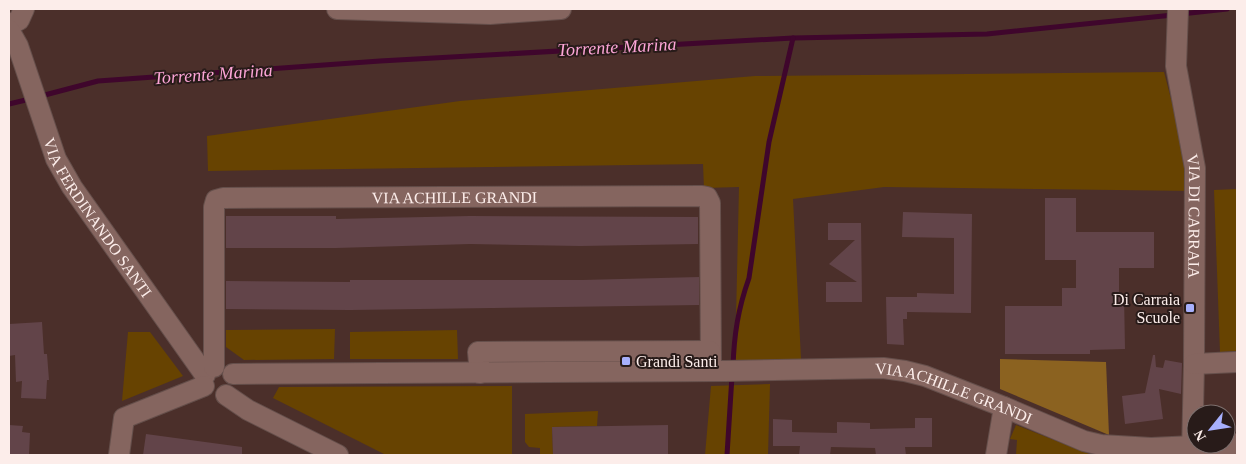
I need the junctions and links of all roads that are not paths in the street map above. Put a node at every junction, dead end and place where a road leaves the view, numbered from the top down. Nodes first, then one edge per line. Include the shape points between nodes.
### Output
1 (337, 9) edge
2 (561, 9) edge
3 (1178, 9) edge
4 (16, 30) edge
5 (710, 350) junction
6 (1237, 362) edge
7 (1194, 364) junction
8 (718, 371) junction
9 (480, 373) junction
10 (233, 374) junction
11 (208, 376) junction
12 (226, 395) junction
13 (1193, 404) edge
14 (1004, 407) junction
15 (1186, 450) edge
16 (119, 455) edge
17 (338, 455) edge
18 (996, 455) edge

1 - 2 street via 490,14
3 - 7 street, VIA DI CARRAIA via 1176,66 1195,168
4 - 11 street, VIA FERDINANDO SANTI via 56,159 72,187
5 - 8 street, VIA ACHILLE GRANDI
5 - 9 street via 478,352
5 - 11 street, VIA ACHILLE GRANDI via 710,203 704,196 224,198 216,200 214,207
6 - 7 street
7 - 13 street, VIA DI CARRAIA
8 - 9 street, VIA ACHILLE GRANDI
8 - 14 street, VIA ACHILLE GRANDI via 883,368 925,376
9 - 10 street, VIA ACHILLE GRANDI
10 - 11 street via 223,366
10 - 12 street via 234,384
11 - 12 street via 207,391 216,396
11 - 16 street via 124,418
12 - 17 street via 248,410
14 - 15 street, VIA ACHILLE GRANDI via 1101,446
14 - 18 street

